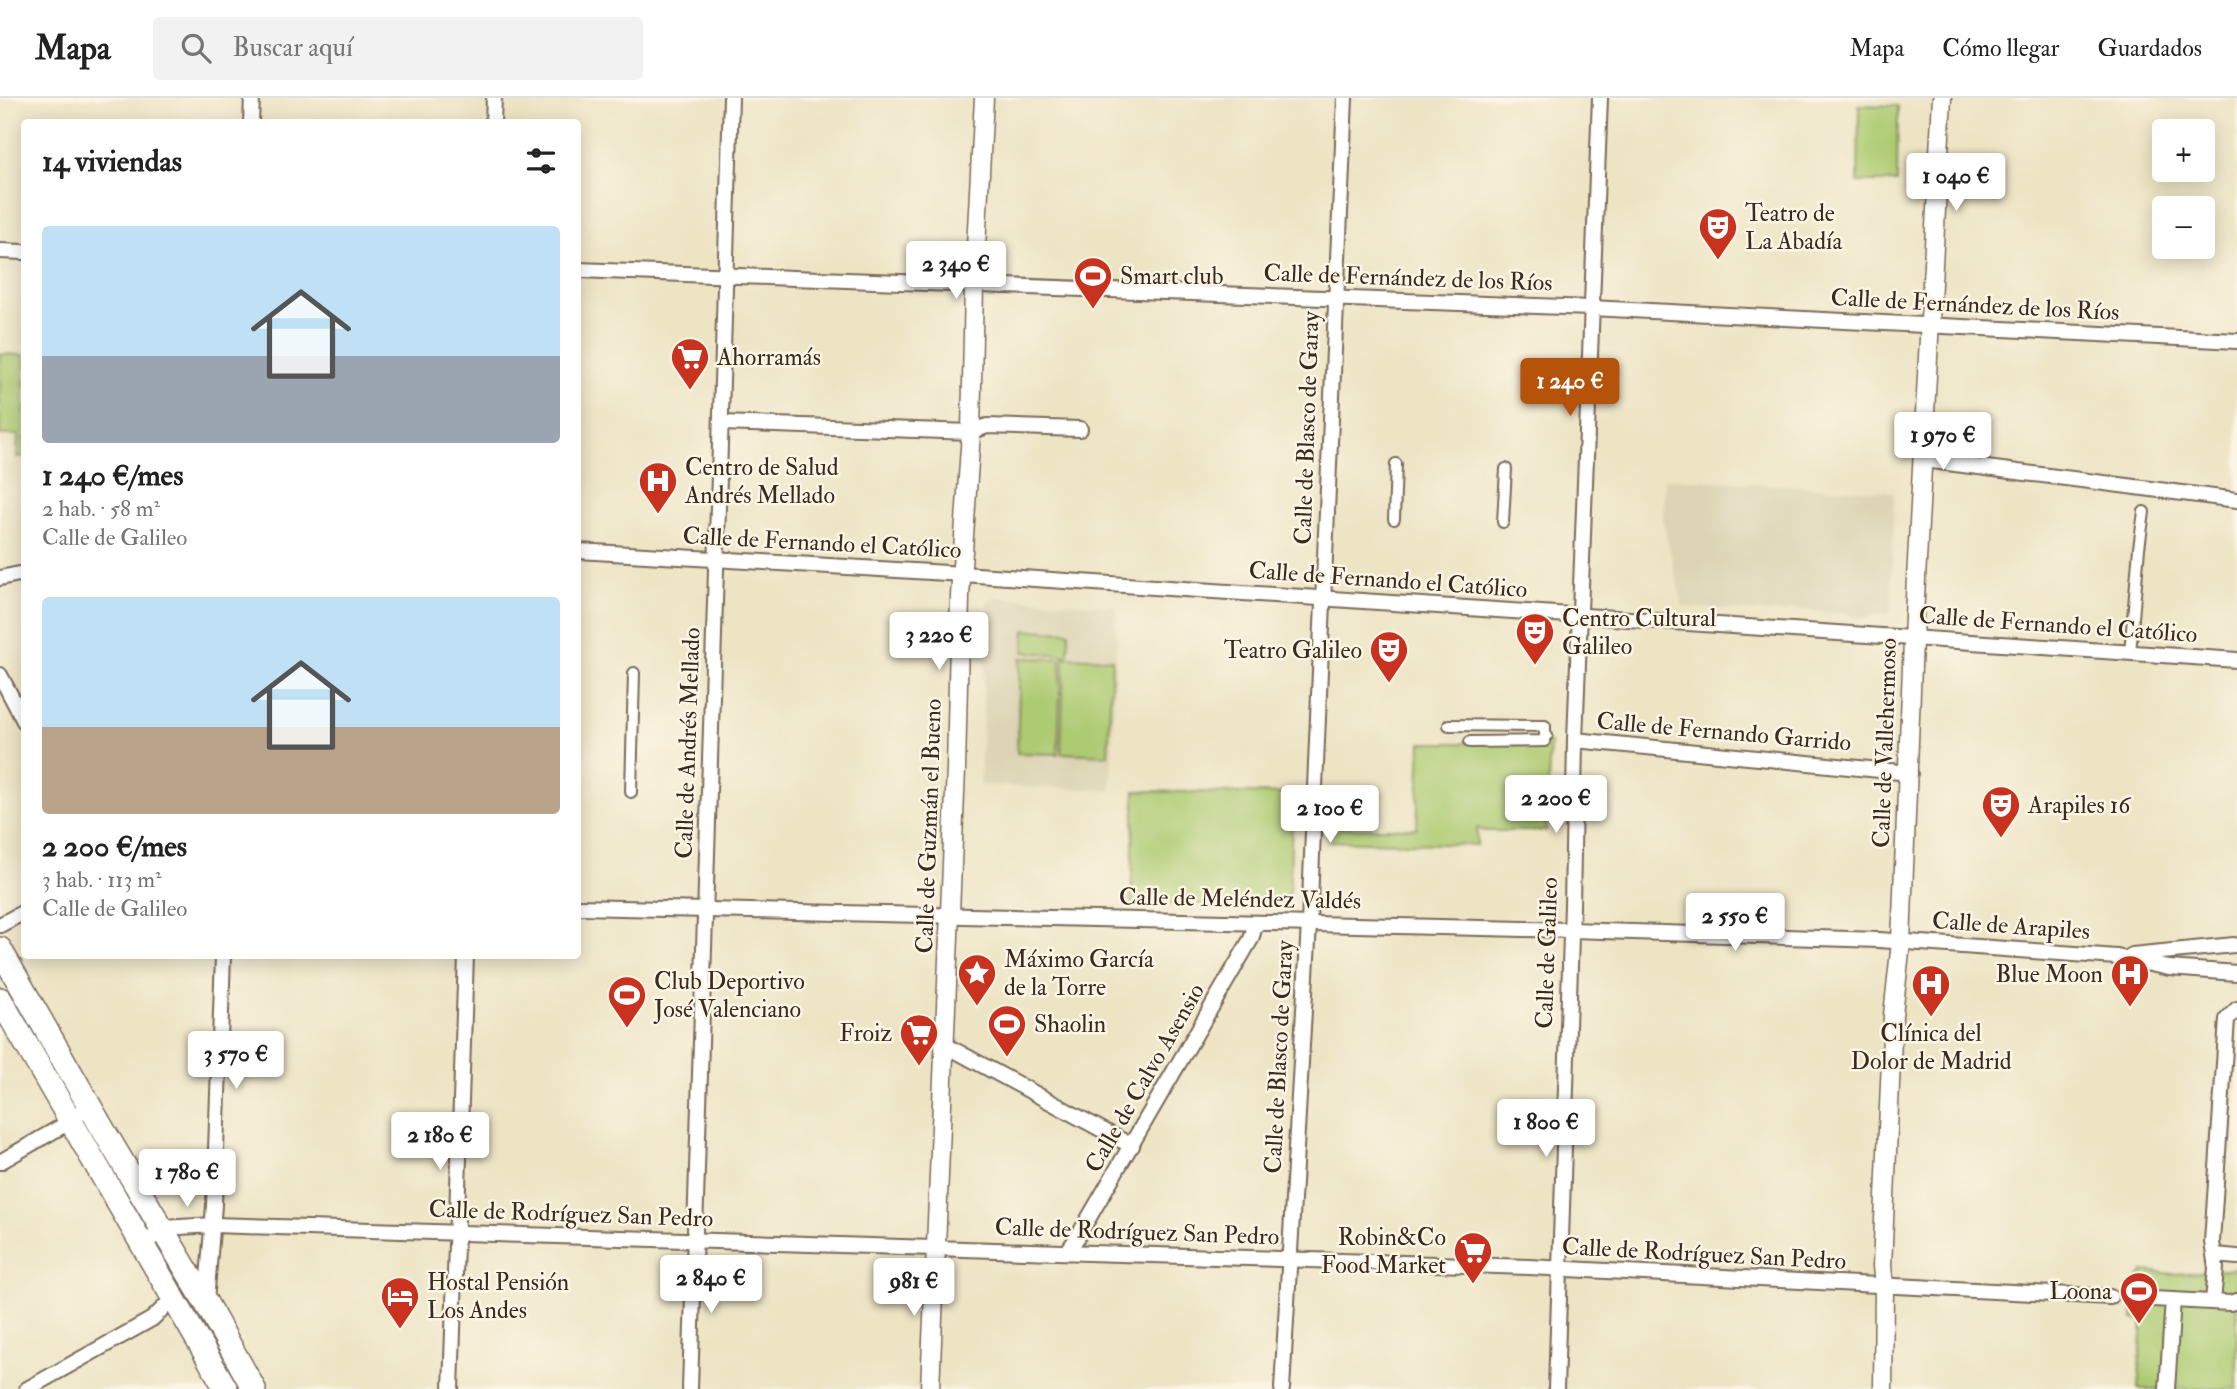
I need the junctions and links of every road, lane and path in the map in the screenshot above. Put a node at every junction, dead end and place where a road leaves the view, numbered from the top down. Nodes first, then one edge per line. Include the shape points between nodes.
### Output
1 (252, 98) edge
2 (494, 98) edge
3 (731, 98) edge
4 (984, 98) edge
5 (1345, 98) edge
6 (1600, 98) edge
7 (1942, 98) edge
8 (251, 119) edge
9 (493, 119) edge
10 (0, 251) edge
11 (21, 252) edge
12 (581, 270) edge
13 (726, 275) junction
14 (974, 285) junction
15 (1336, 298) junction
16 (1591, 308) junction
17 (1930, 326) junction
18 (2237, 341) edge
19 (721, 423) junction
20 (1080, 429) dead end
21 (971, 432) junction
22 (1924, 460) junction
23 (1396, 464) dead end
24 (1506, 469) dead end
25 (2237, 500) edge
26 (2144, 512) dead end
27 (1394, 519) dead end
28 (1503, 523) dead end
29 (581, 551) edge
30 (716, 560) junction
31 (21, 574) edge
32 (961, 575) junction
33 (0, 578) edge
34 (1323, 599) junction
35 (1579, 617) junction
36 (1914, 639) junction
37 (2130, 653) junction
38 (2237, 660) edge
39 (634, 673) dead end
40 (0, 676) edge
41 (21, 715) edge
42 (1450, 725) dead end
43 (1575, 740) junction
44 (1470, 742) dead end
45 (1910, 773) junction
46 (631, 792) dead end
47 (581, 907) edge
48 (705, 909) junction
49 (21, 914) edge
50 (950, 915) junction
51 (1256, 923) junction
52 (1309, 924) junction
53 (0, 925) edge
54 (1571, 930) junction
55 (1901, 942) junction
56 (2236, 949) edge
57 (0, 950) edge
58 (2117, 957) junction
59 (223, 959) edge
60 (466, 959) edge
61 (2237, 972) edge
62 (0, 999) edge
63 (2237, 1009) edge
64 (945, 1045) junction
65 (80, 1113) junction
66 (1132, 1146) junction
67 (0, 1162) edge
68 (213, 1225) junction
69 (163, 1228) junction
70 (455, 1233) junction
71 (696, 1240) junction
72 (144, 1245) junction
73 (937, 1248) junction
74 (1067, 1252) junction
75 (2215, 1255) junction
76 (2237, 1257) edge
77 (1290, 1260) junction
78 (1560, 1269) junction
79 (1884, 1286) junction
80 (2110, 1297) dead end
81 (174, 1298) junction
82 (2134, 1298) dead end
83 (2173, 1300) junction
84 (2237, 1301) edge
85 (2213, 1302) junction
86 (206, 1303) junction
87 (27, 1389) edge
88 (226, 1389) edge
89 (254, 1389) edge
90 (451, 1389) edge
91 (690, 1389) edge
92 (930, 1389) edge
93 (1282, 1389) edge
94 (1556, 1389) edge
95 (1883, 1389) edge
96 (2167, 1389) edge

1 - 8 street
2 - 9 street
3 - 13 street, Calle de Andrés Mellado
4 - 14 street, Calle de Guzmán el Bueno
5 - 15 street, Calle de Blasco de Garay
6 - 16 street, Calle de Galileo
7 - 17 street, Calle de Vallehermoso
10 - 11 street
12 - 13 street, Calle de Fernández de los Ríos
13 - 14 street, Calle de Fernández de los Ríos
13 - 19 street, Calle de Andrés Mellado
14 - 15 street, Calle de Fernández de los Ríos
14 - 21 street, Calle de Guzmán el Bueno
15 - 16 street, Calle de Fernández de los Ríos
15 - 34 street, Calle de Blasco de Garay
16 - 17 street, Calle de Fernández de los Ríos
16 - 35 street, Calle de Galileo
17 - 18 street, Calle de Fernández de los Ríos
17 - 22 street, Calle de Vallehermoso
19 - 21 street
19 - 30 street, Calle de Andrés Mellado
20 - 21 street via 987,426
21 - 32 street, Calle de Guzmán el Bueno
22 - 25 street
22 - 36 street, Calle de Vallehermoso
23 - 27 street
24 - 28 street
26 - 37 street
29 - 30 street, Calle de Fernando el Católico
30 - 32 street, Calle de Fernando el Católico
30 - 48 street, Calle de Andrés Mellado
31 - 33 street
32 - 34 street, Calle de Fernando el Católico
32 - 50 street, Calle de Guzmán el Bueno
34 - 35 street, Calle de Fernando el Católico
34 - 52 street, Calle de Blasco de Garay
35 - 36 street, Calle de Fernando el Católico
35 - 43 street, Calle de Galileo
36 - 37 street, Calle de Fernando el Católico
36 - 45 street, Calle de Vallehermoso
37 - 38 street, Calle de Fernando el Católico
39 - 46 street
40 - 41 street
42 - 44 street via 1545,726 1547,736 1545,741
43 - 45 street, Calle de Fernando Garrido
43 - 54 street, Calle de Galileo
45 - 55 street, Calle de Vallehermoso
47 - 48 street, Calle de Meléndez Valdés
48 - 50 street, Calle de Meléndez Valdés
48 - 71 street, Calle de Andrés Mellado
49 - 53 street
50 - 51 street, Calle de Meléndez Valdés
50 - 64 street, Calle de Guzmán el Bueno
51 - 52 street, Calle de Meléndez Valdés
51 - 66 street, Calle de Calvo Asensio
52 - 54 street, Calle de Meléndez Valdés
52 - 77 street, Calle de Blasco de Garay
54 - 55 street, Calle de Meléndez Valdés
54 - 78 street, Calle de Galileo
55 - 58 street, Calle de Arapiles
55 - 79 street, Calle de Vallehermoso via 1893,1029
56 - 58 street, Calle de Arapiles
57 - 65 main road
58 - 61 street, Calle de Arapiles via 2169,968
59 - 68 street
60 - 70 street
62 - 65 main road
63 - 75 street via 2227,1019 2212,1242
64 - 66 street
64 - 73 street, Calle de Guzmán el Bueno
65 - 67 street
65 - 69 main road
65 - 72 main road
66 - 74 street, Calle de Calvo Asensio
68 - 69 street, Calle de Rodríguez San Pedro
68 - 70 street, Calle de Rodríguez San Pedro
68 - 86 street
69 - 72 street
69 - 86 main road
70 - 71 street, Calle de Rodríguez San Pedro
70 - 90 street
71 - 73 street, Calle de Rodríguez San Pedro
71 - 91 street, Calle de Andrés Mellado
72 - 81 main road
73 - 74 street, Calle de Rodríguez San Pedro
73 - 92 street, Calle de Guzmán el Bueno
74 - 77 street, Calle de Rodríguez San Pedro
75 - 76 street
75 - 85 street
77 - 78 street, Calle de Rodríguez San Pedro
77 - 93 street, Calle de Blasco de Garay
78 - 79 street, Calle de Rodríguez San Pedro
78 - 94 street, Calle de Galileo
79 - 80 street, Calle de Rodríguez San Pedro
79 - 95 street, Calle de Vallehermoso
81 - 87 street via 152,1319
81 - 88 main road
82 - 83 street
83 - 85 street
83 - 96 street
84 - 85 street
86 - 89 main road

